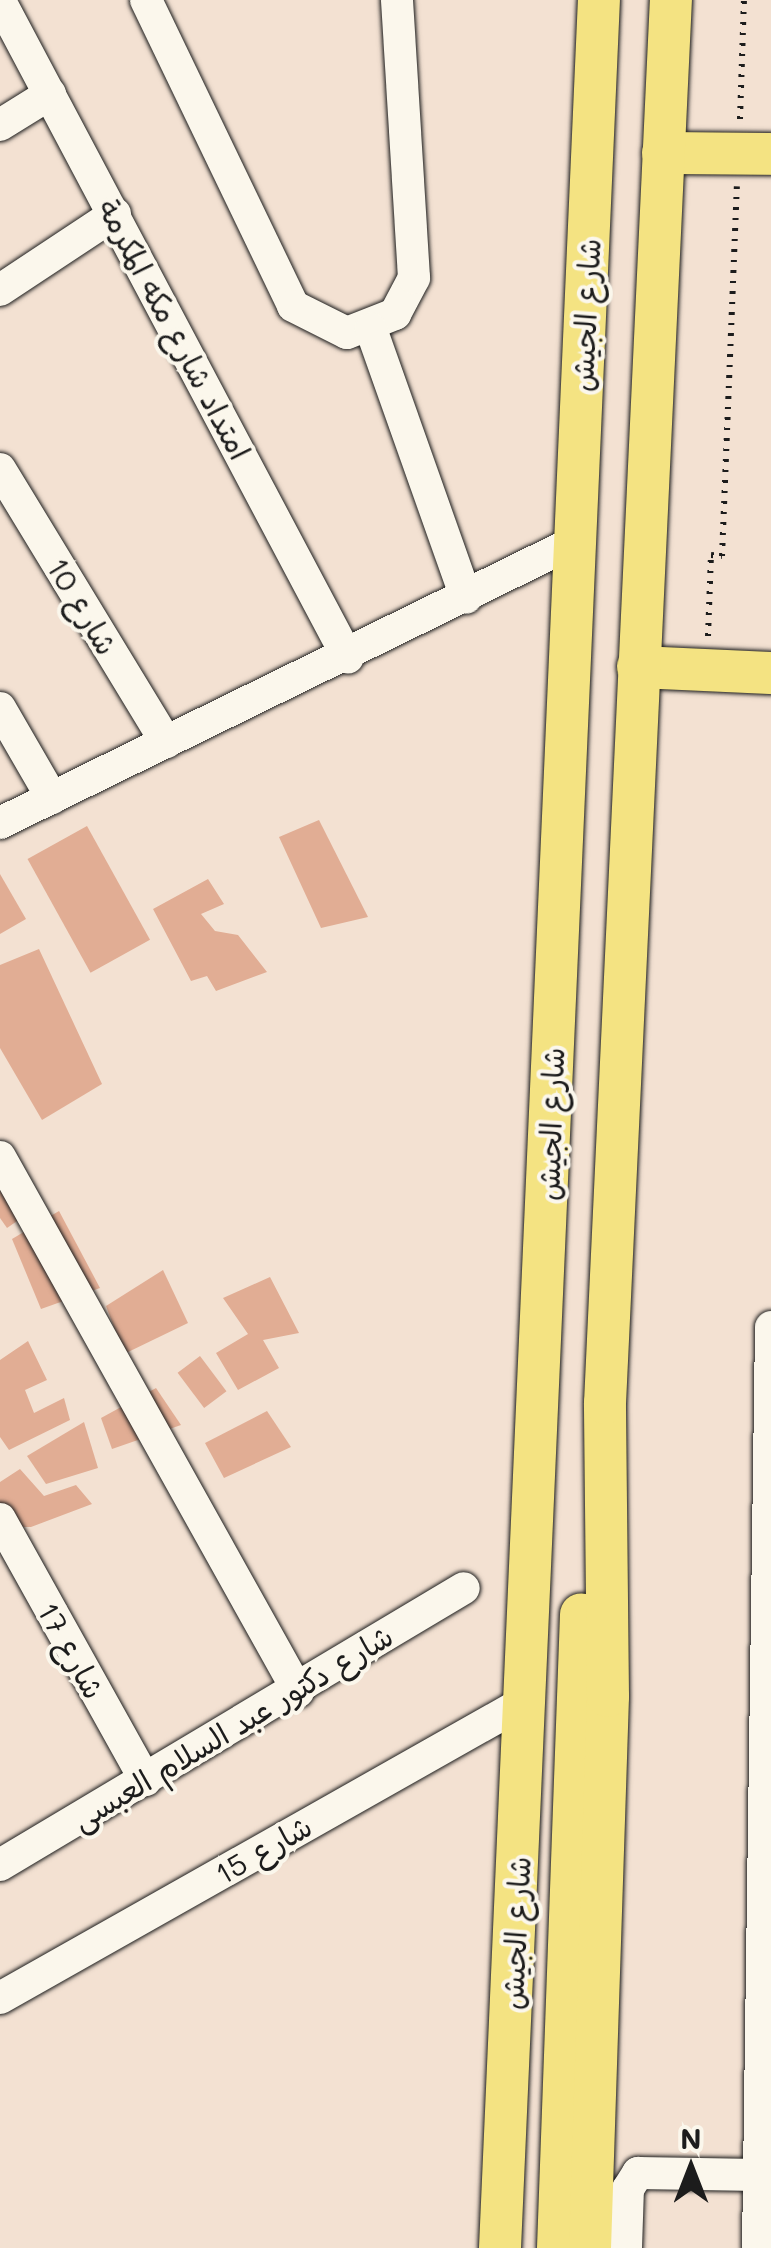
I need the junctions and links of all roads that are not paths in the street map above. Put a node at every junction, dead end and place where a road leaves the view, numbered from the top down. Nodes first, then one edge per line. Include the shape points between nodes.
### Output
1 (146, 0) edge
2 (397, 0) edge
3 (600, 0) edge
4 (671, 0) edge
5 (0, 1) edge
6 (50, 94) junction
7 (0, 125) edge
8 (663, 153) junction
9 (755, 154) edge
10 (115, 214) junction
11 (0, 290) edge
12 (371, 329) junction
13 (0, 469) edge
14 (574, 542) junction
15 (466, 598) junction
16 (348, 658) junction
17 (638, 666) junction
18 (771, 674) edge
19 (0, 708) edge
20 (166, 742) junction
21 (52, 798) junction
22 (0, 823) edge
23 (0, 1157) edge
24 (771, 1328) edge
25 (606, 1461) junction
26 (0, 1519) edge
27 (464, 1588) dead end
28 (765, 1670) edge
29 (298, 1691) junction
30 (526, 1700) junction
31 (145, 1780) junction
32 (0, 1865) edge
33 (0, 1998) edge
34 (759, 2175) junction
35 (500, 2248) edge
36 (558, 2248) edge
37 (590, 2248) edge
38 (626, 2248) edge
39 (758, 2248) edge

1 - 12 street via 293,306 334,332
2 - 12 street via 415,264 404,304
3 - 14 main road, شارع الجيش
4 - 8 main road
5 - 6 street, امتداد شارع مكه المكرمة
6 - 7 street
6 - 10 street, امتداد شارع مكه المكرمة
8 - 9 main road
8 - 17 main road
10 - 11 street
10 - 16 street, امتداد شارع مكه المكرمة
12 - 15 street
13 - 20 street, شارع 10
14 - 15 street
14 - 30 main road, شارع الجيش
15 - 16 street
16 - 20 street
17 - 18 main road
17 - 25 main road
19 - 21 street
20 - 21 street
21 - 22 street
23 - 29 street
24 - 28 street
25 - 36 main road via 582,1576
25 - 37 main road
26 - 31 street, شارع 17
27 - 29 street, شارع دكتور عبد السلام العبسى
28 - 34 street
29 - 31 street, شارع دكتور عبد السلام العبسى
30 - 33 street, شارع 15
30 - 35 main road, شارع الجيش
31 - 32 street, شارع دكتور عبد السلام العبسى
34 - 38 street via 638,2173 628,2189
34 - 39 street

